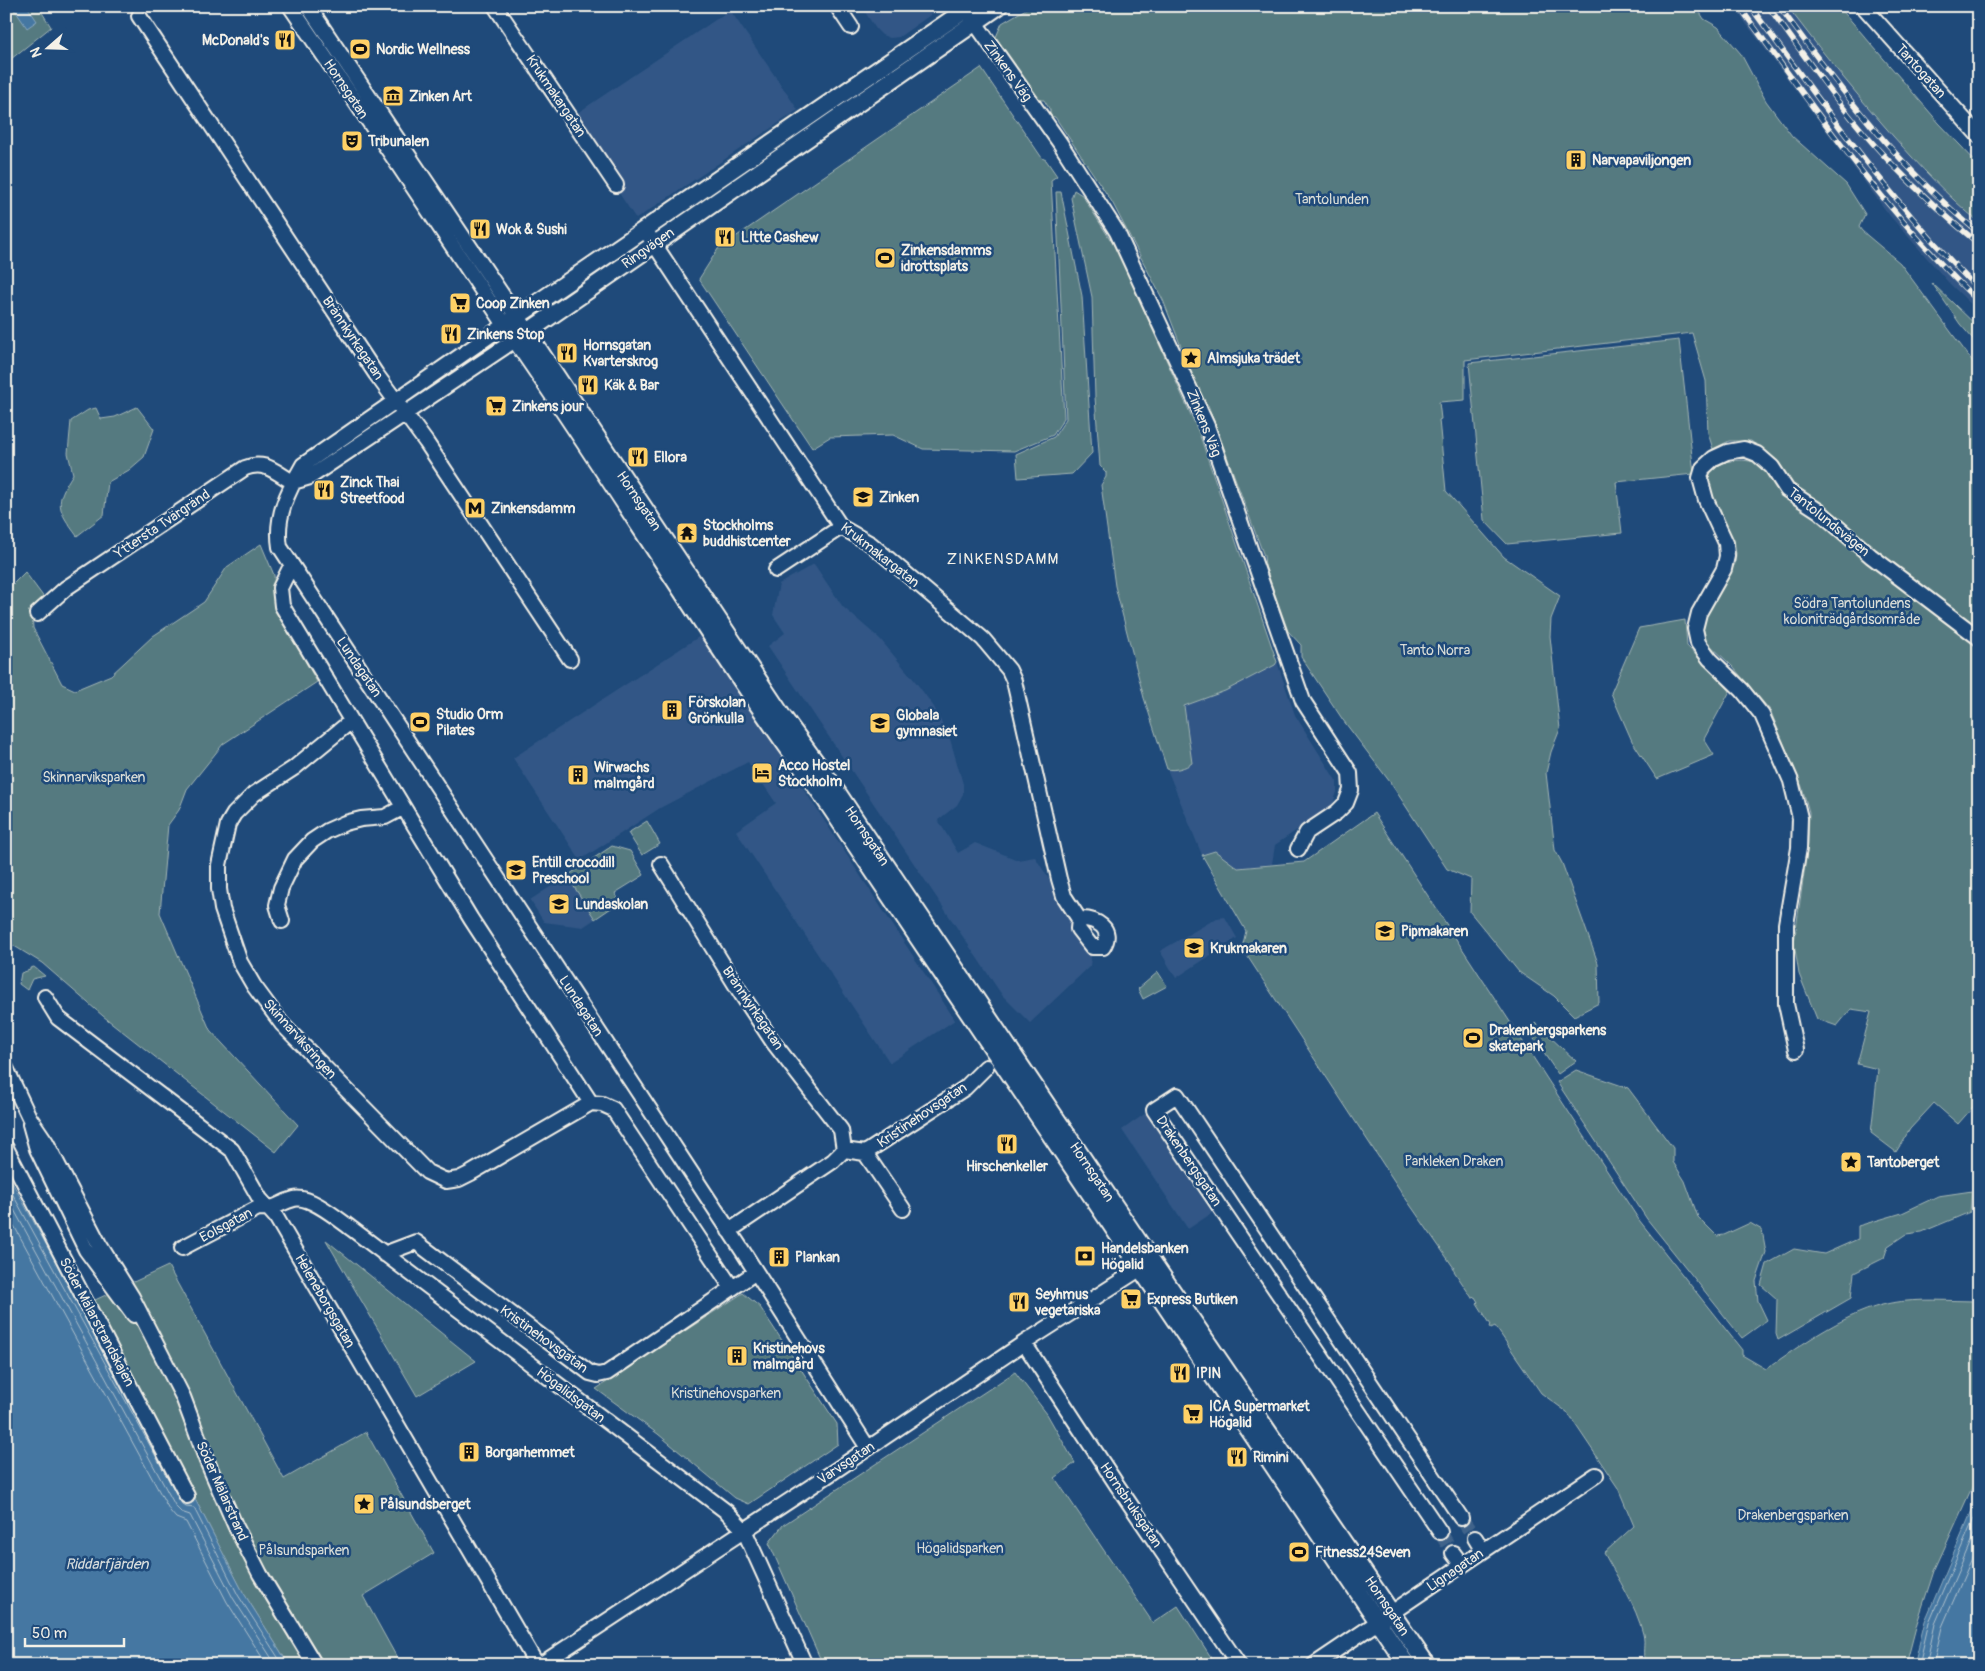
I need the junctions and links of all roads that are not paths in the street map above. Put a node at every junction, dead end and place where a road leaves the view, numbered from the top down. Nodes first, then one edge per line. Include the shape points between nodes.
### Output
1 (290, 6) edge
2 (308, 6) edge
3 (495, 6) edge
4 (837, 6) edge
5 (1000, 6) edge
6 (1863, 6) edge
7 (970, 13) edge
8 (139, 16) dead end
9 (851, 28) dead end
10 (1979, 136) edge
11 (616, 185) dead end
12 (649, 237) junction
13 (511, 321) junction
14 (521, 336) junction
15 (396, 401) junction
16 (406, 413) junction
17 (293, 482) junction
18 (279, 520) joint
19 (841, 527) junction
20 (291, 566) junction
21 (776, 570) dead end
22 (37, 614) dead end
23 (1979, 638) edge
24 (570, 659) dead end
25 (350, 722) junction
26 (402, 808) junction
27 (1298, 849) dead end
28 (661, 864) dead end
29 (1079, 918) dead end
30 (282, 921) dead end
31 (45, 997) dead end
32 (1796, 1050) dead end
33 (986, 1067) dead end
34 (6, 1068) edge
35 (591, 1103) junction
36 (6, 1148) edge
37 (844, 1150) junction
38 (865, 1153) junction
39 (271, 1209) junction
40 (903, 1209) dead end
41 (729, 1230) junction
42 (182, 1248) dead end
43 (384, 1254) junction
44 (1146, 1265) junction
45 (756, 1272) junction
46 (732, 1288) junction
47 (1024, 1343) junction
48 (868, 1448) junction
49 (1596, 1475) dead end
50 (187, 1496) dead end
51 (1461, 1518) tunnel mouth
52 (744, 1530) junction
53 (1440, 1532) tunnel mouth
54 (1475, 1538) tunnel mouth
55 (1483, 1551) junction
56 (1453, 1553) tunnel mouth
57 (1462, 1565) junction
58 (1385, 1617) junction
59 (315, 1665) edge
60 (538, 1665) edge
61 (806, 1665) edge
62 (1240, 1665) edge
63 (1314, 1665) edge
64 (1407, 1665) edge
65 (1427, 1665) edge

1 - 13 street, Hornsgatan
2 - 13 street, Hornsgatan
3 - 11 street, Krukmakargatan
4 - 9 street
5 - 7 main road, Ringvägen
6 - 10 street, Tantogatan
7 - 12 main road, Ringvägen
7 - 27 street, Zinkens Väg via 1117,232 1207,426 1303,701 1350,774 1351,790 1346,803 1307,832
8 - 15 street, Brännkyrkagatan
12 - 13 main road, Ringvägen
12 - 14 main road, Ringvägen
12 - 19 street, Krukmakargatan
13 - 14 main road, Hornsgatan
13 - 15 street, Ringvägen
14 - 16 street, Ringvägen
14 - 44 main road, Hornsgatan via 766,718 996,1043
15 - 16 street, Brännkyrkagatan
15 - 17 street, Ringvägen via 303,465
16 - 17 street, Ringvägen via 310,477
16 - 24 street, Brännkyrkagatan
17 - 18 street, Ringvägen
17 - 22 street, Yttersta Tvärgränd via 263,464 245,468 66,588
18 - 20 street, Lundagatan via 280,547
19 - 21 street
19 - 29 street, Krukmakargatan via 871,544 984,639 1008,670 1014,682 1059,879 1064,896
20 - 25 street via 280,588 282,606
20 - 41 street, Lundagatan
23 - 32 street, Tantolundsvägen via 1870,556 1819,511 1787,490 1772,468 1757,454 1744,449 1727,452 1703,468 1700,478 1706,500 1726,542 1727,556 1724,569 1699,613 1695,629 1698,643 1762,715 1791,781 1800,818 1799,848 1786,924 1786,1004
25 - 26 street
25 - 35 street, Skinnarviksringen via 294,768 242,804 228,824 219,865 220,899 233,945 254,986 282,1024 415,1160 427,1172 446,1181 471,1173
26 - 30 street via 385,817 345,823 312,841 296,859 282,888 277,905
26 - 35 street
28 - 37 street, Brännkyrkagatan via 773,1042 842,1130
31 - 39 street, Heleneborgsgatan via 58,1018 232,1150 260,1199
33 - 38 street, Kristinehovsgatan via 965,1088
34 - 59 street, Söder Mälarstrand via 29,1117 37,1149 86,1250 153,1339 183,1397 235,1525 260,1574
35 - 46 street via 613,1109
36 - 50 street, Söder Mälarstrandskajen
37 - 38 street, Kristinehovsgatan
37 - 41 street via 833,1161
38 - 40 street
39 - 42 street, Eolsgatan via 258,1208
39 - 43 street, Högalidsgatan via 295,1198 307,1198
39 - 60 street, Heleneborgsgatan
41 - 45 street, Lundagatan
43 - 46 street, Kristinehovsgatan via 416,1242 590,1373 598,1375 607,1373
43 - 52 street, Högalidsgatan via 727,1512
44 - 47 street, Varvsgatan
44 - 58 main road, Hornsgatan
45 - 46 street, Kristinehovsgatan
45 - 48 street, Lundagatan
47 - 48 street, Varvsgatan
47 - 62 street, Hornsbruksgatan
48 - 52 street, Varvsgatan
49 - 55 street, Lignagatan
51 - 53 street, Drakenbergsgatan via 1177,1095 1154,1110
52 - 60 street, Varvsgatan
52 - 61 street, Högalidsgatan
54 - 55 street
55 - 57 street, Lignagatan
56 - 57 street
57 - 58 street, Lignagatan
58 - 63 street, Lignagatan
58 - 64 main road, Hornsgatan
58 - 65 main road, Hornsgatan

